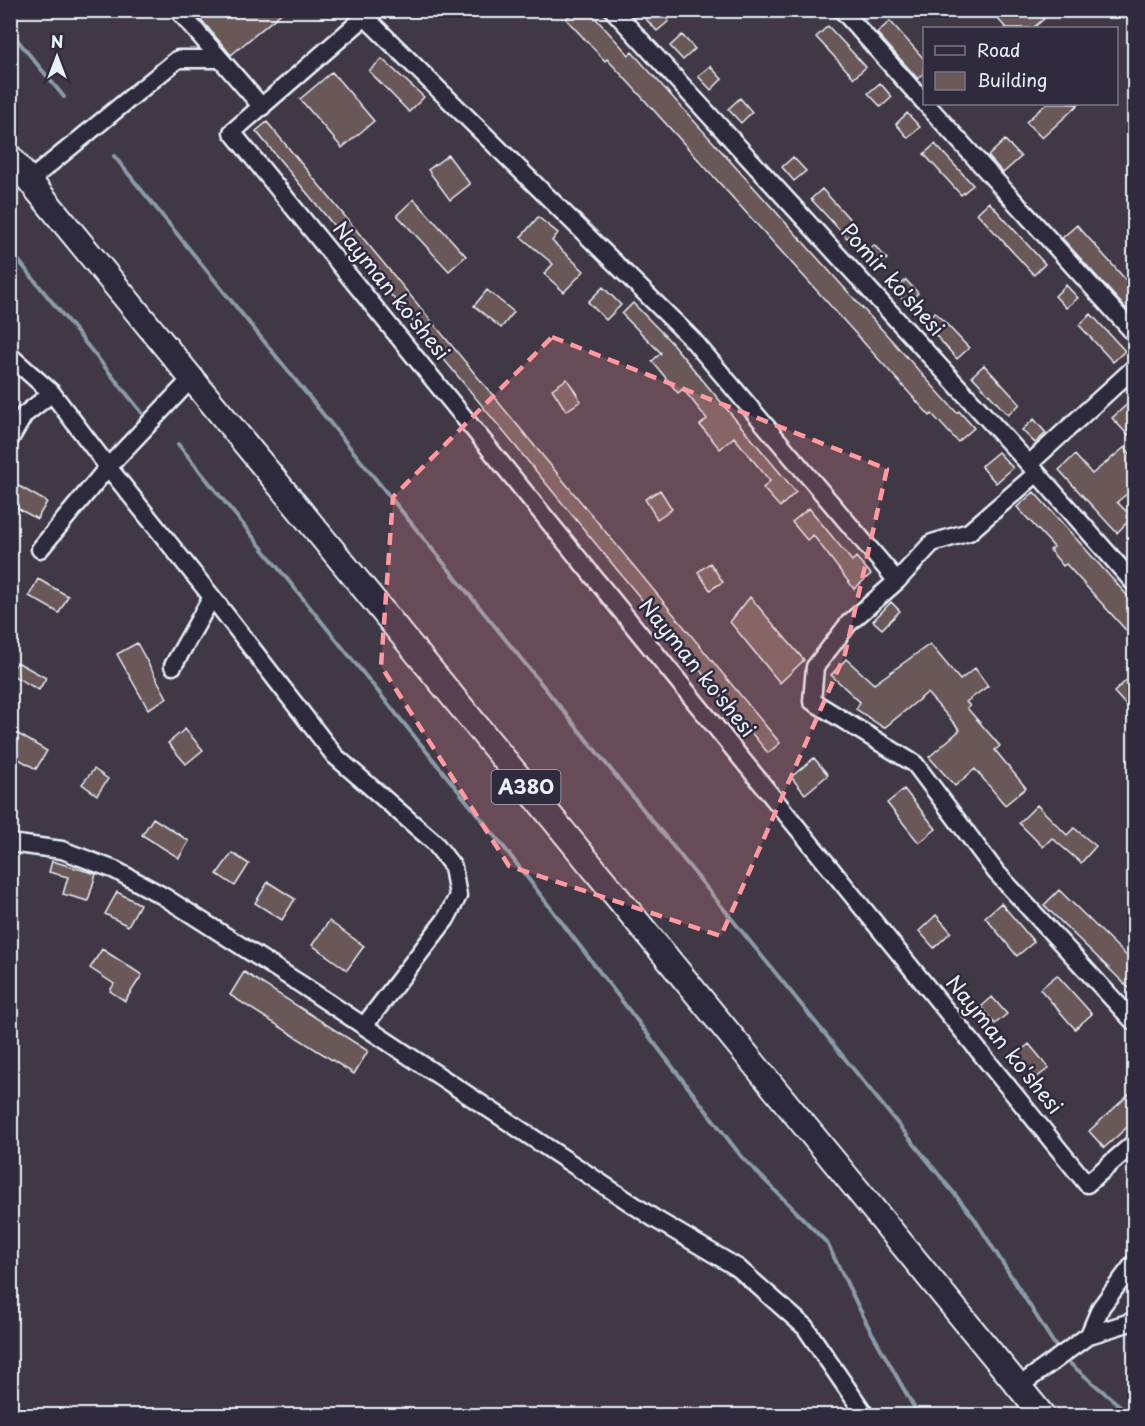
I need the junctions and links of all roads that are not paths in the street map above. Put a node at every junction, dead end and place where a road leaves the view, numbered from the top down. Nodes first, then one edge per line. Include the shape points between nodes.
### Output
1 (178, 10) edge
2 (613, 10) edge
3 (842, 10) edge
4 (369, 14) edge
5 (220, 59) junction
6 (923, 101) edge
7 (927, 105) edge
8 (262, 107) junction
9 (10, 157) edge
10 (30, 180) junction
11 (1134, 333) edge
12 (10, 356) edge
13 (1134, 368) edge
14 (192, 378) junction
15 (52, 393) junction
16 (10, 439) edge
17 (108, 467) junction
18 (1033, 468) junction
19 (40, 549) dead end
20 (897, 581) junction
21 (1134, 583) edge
22 (212, 597) junction
23 (173, 666) dead end
24 (10, 843) edge
25 (1134, 1022) edge
26 (364, 1026) junction
27 (1134, 1143) edge
28 (1134, 1263) edge
29 (1134, 1321) edge
30 (1089, 1335) junction
31 (1018, 1387) junction
32 (866, 1416) edge
33 (1043, 1416) edge

1 - 5 street
2 - 18 street, Pomir ko'shesi
3 - 6 street
4 - 8 street
4 - 20 street via 692,339
5 - 8 street
5 - 10 street via 178,59
7 - 11 street
8 - 27 street, Nayman ko'shesi via 232,132 1088,1184
9 - 10 highway, A380
10 - 14 highway, A380
12 - 15 street
13 - 18 street
14 - 17 street
14 - 31 highway, A380
15 - 16 street via 24,415
15 - 17 street
17 - 19 street
17 - 22 street
18 - 20 street via 969,532 932,543
18 - 21 street, Pomir ko'shesi
20 - 25 street via 849,623 815,667 812,701 915,764 996,872
22 - 23 street
22 - 26 street via 335,756 434,842 453,867 458,896 446,919
24 - 26 street via 62,850 115,870 163,896
26 - 32 street via 655,1219 738,1268 805,1328
28 - 30 street via 1101,1306
29 - 30 street
30 - 31 street
31 - 33 highway, A380

